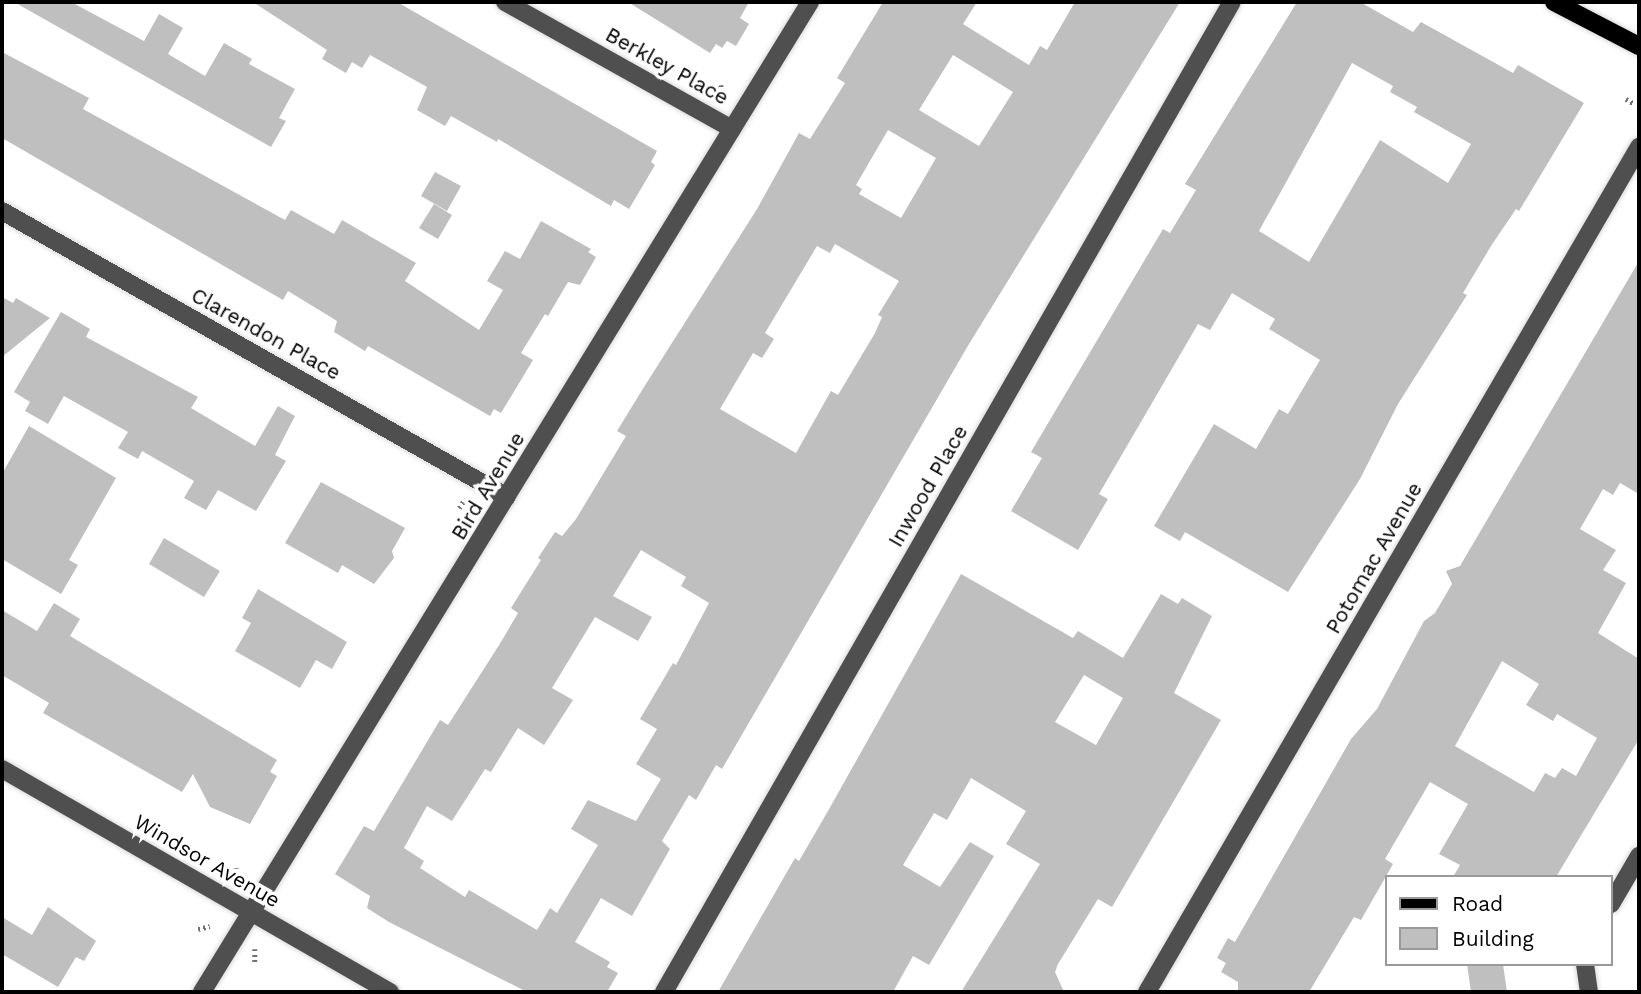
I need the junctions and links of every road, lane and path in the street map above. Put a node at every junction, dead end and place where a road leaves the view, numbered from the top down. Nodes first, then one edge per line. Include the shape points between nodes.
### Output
1 (505, 2) edge
2 (810, 2) edge
3 (1232, 2) edge
4 (1554, 2) edge
5 (1639, 46) edge
6 (721, 85) dead end
7 (722, 93) dead end
8 (1626, 99) dead end
9 (1636, 104) dead end
10 (732, 129) junction
11 (1639, 147) edge
12 (2, 211) edge
13 (507, 498) junction
14 (465, 499) dead end
15 (459, 508) dead end
16 (2, 769) edge
17 (1639, 856) edge
18 (1613, 901) edge
19 (253, 913) junction
20 (210, 926) dead end
21 (198, 929) dead end
22 (255, 949) dead end
23 (255, 962) dead end
24 (1585, 966) edge
25 (202, 992) edge
26 (390, 992) edge
27 (664, 992) edge
28 (1147, 992) edge
29 (1589, 992) edge

1 - 10 street, Berkley Place
2 - 10 street, Bird Avenue
3 - 27 street, Inwood Place
4 - 5 main road
6 - 7 path
8 - 9 path
10 - 13 street, Bird Avenue
11 - 28 street, Potomac Avenue
12 - 13 street, Clarendon Place
13 - 19 street, Bird Avenue
14 - 15 path
16 - 19 street, Windsor Avenue
17 - 18 street
19 - 25 street, Bird Avenue
19 - 26 street, Windsor Avenue
20 - 21 path
22 - 23 path
24 - 29 street

